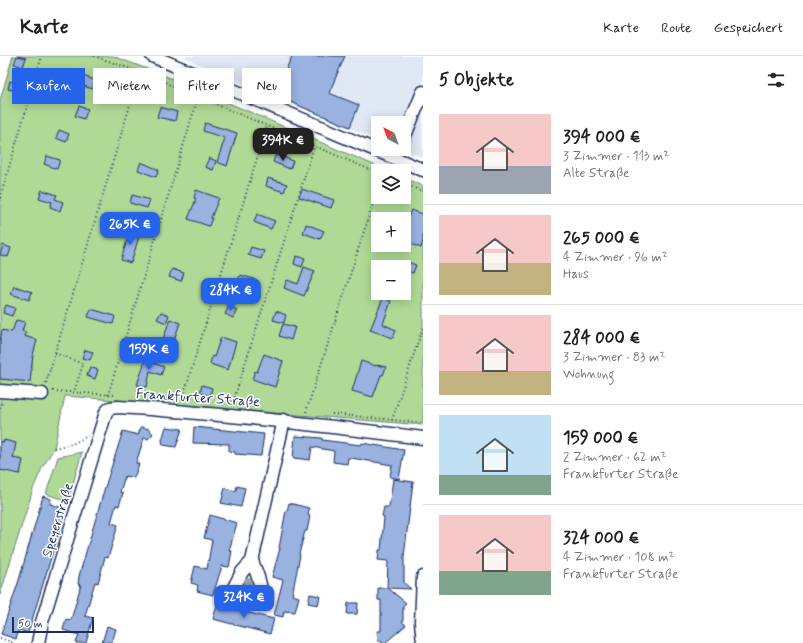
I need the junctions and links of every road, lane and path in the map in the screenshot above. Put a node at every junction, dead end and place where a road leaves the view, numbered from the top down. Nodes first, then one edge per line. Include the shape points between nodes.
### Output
1 (42, 56) edge
2 (94, 56) edge
3 (152, 56) edge
4 (128, 68) edge
5 (423, 92) edge
6 (130, 104) edge
7 (196, 104) edge
8 (215, 104) edge
9 (411, 121) edge
10 (267, 126) junction
11 (371, 144) edge
12 (314, 146) junction
13 (400, 156) edge
14 (371, 170) edge
15 (423, 170) edge
16 (411, 187) edge
17 (423, 191) edge
18 (0, 198) edge
19 (373, 204) edge
20 (423, 327) edge
21 (55, 353) junction
22 (0, 391) edge
23 (74, 392) dead end
24 (42, 394) joint
25 (108, 394) dead end
26 (182, 400) dead end
27 (232, 405) dead end
28 (110, 408) joint
29 (306, 412) dead end
30 (284, 420) junction
31 (392, 420) dead end
32 (99, 437) junction
33 (423, 438) edge
34 (54, 448) dead end
35 (252, 561) dead end
36 (423, 577) edge
37 (0, 638) edge
38 (14, 643) edge
39 (38, 643) edge
40 (423, 643) edge

1 - 18 path
2 - 4 path
3 - 11 street
5 - 9 street
6 - 21 path
7 - 25 path
8 - 10 path
10 - 12 path
10 - 26 path
12 - 14 path
12 - 27 path
13 - 15 street
16 - 17 path
19 - 29 path
20 - 31 path
21 - 23 path via 83,364
21 - 24 path
22 - 24 street
28 - 30 street, Frankfurter Straße via 201,412
28 - 32 street, Speyerstraße via 106,412
30 - 33 street, Frankfurter Straße
30 - 35 street
32 - 34 path via 88,436 72,444
32 - 39 street, Speyerstraße via 42,622
36 - 40 street
37 - 38 path

